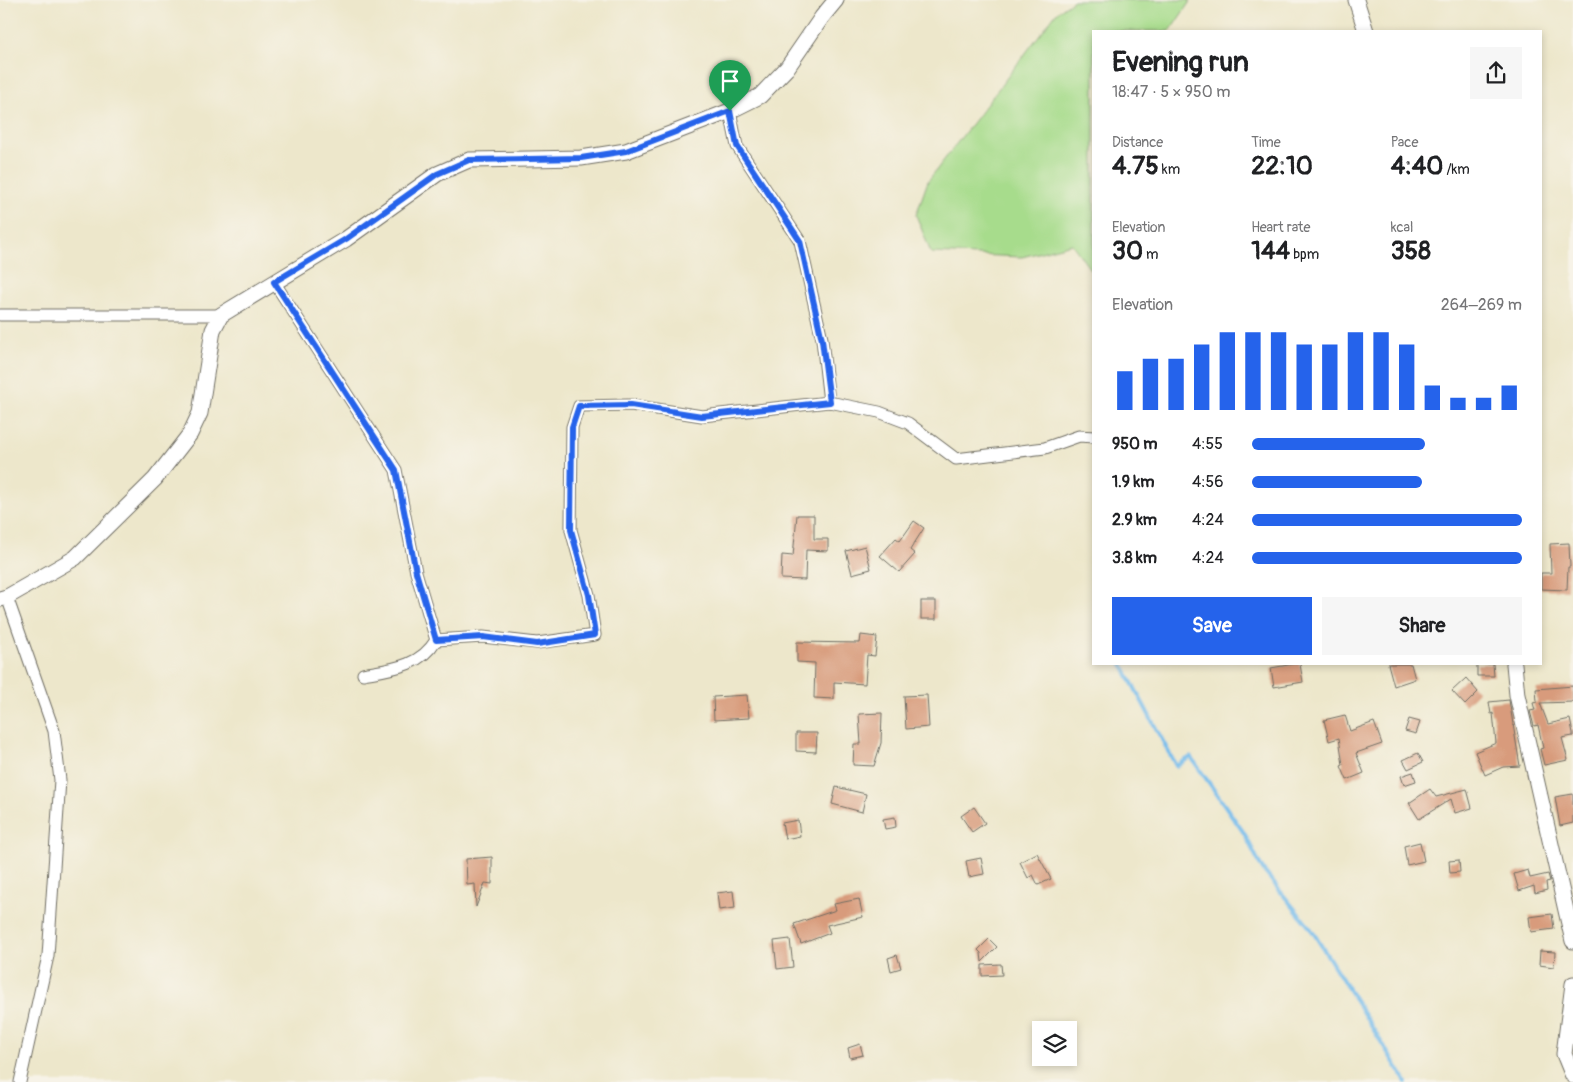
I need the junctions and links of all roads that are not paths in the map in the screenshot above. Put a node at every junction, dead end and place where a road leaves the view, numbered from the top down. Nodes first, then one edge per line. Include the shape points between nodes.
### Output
1 (836, 0) edge
2 (1356, 0) edge
3 (1366, 30) edge
4 (730, 111) junction
5 (274, 282) junction
6 (0, 315) edge
7 (221, 315) junction
8 (830, 402) junction
9 (1092, 437) edge
10 (4, 598) edge
11 (436, 640) junction
12 (1514, 665) edge
13 (363, 674) dead end
14 (1573, 941) edge
15 (1573, 984) edge
16 (1573, 1076) edge
17 (20, 1082) edge

1 - 4 street via 780,75 760,96
2 - 3 street
4 - 5 street via 626,151 581,158 469,160 437,174 346,239
4 - 8 street via 737,146 800,241 822,340
5 - 7 street
5 - 11 street via 396,470 416,572
6 - 7 street
7 - 10 street via 213,330 200,413 190,434 155,479 75,558
8 - 9 street via 879,412 908,423 956,459 1045,448 1079,436
8 - 11 street via 702,416 631,405 579,406 572,427 571,530 589,595 595,635 537,644 483,637
10 - 17 street via 54,731 60,780 48,956
11 - 13 street via 428,653 405,666
12 - 14 street via 1517,695
15 - 16 street via 1564,1054

